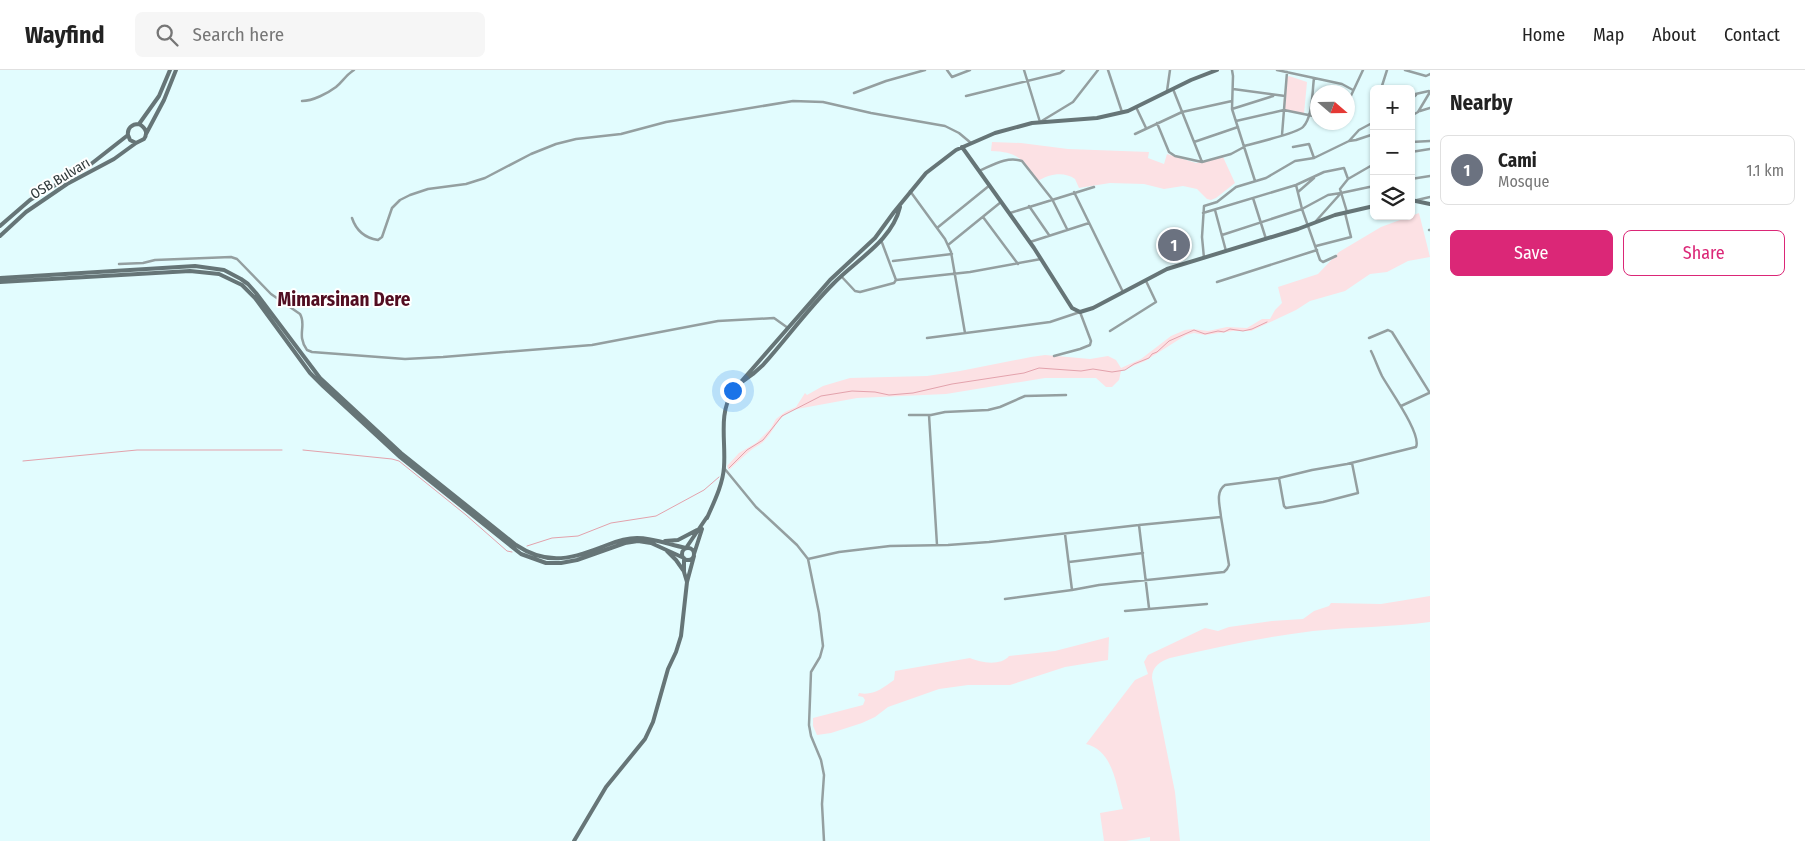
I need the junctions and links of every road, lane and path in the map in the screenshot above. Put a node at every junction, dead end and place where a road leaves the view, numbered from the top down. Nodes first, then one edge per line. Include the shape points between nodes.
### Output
1 (168, 70) edge
2 (176, 70) edge
3 (354, 70) edge
4 (925, 70) edge
5 (947, 70) edge
6 (970, 70) edge
7 (1024, 70) edge
8 (1064, 70) edge
9 (1108, 70) edge
10 (1170, 70) edge
11 (1216, 70) edge
12 (1232, 70) edge
13 (1277, 70) edge
14 (1363, 70) edge
15 (1386, 70) edge
16 (1405, 70) edge
17 (1096, 71) edge
18 (1287, 72) junction
19 (1430, 74) edge
20 (1314, 78) junction
21 (1028, 80) junction
22 (1344, 85) edge
23 (1382, 85) edge
24 (1355, 88) edge
25 (1173, 89) junction
26 (1232, 89) junction
27 (1430, 91) edge
28 (1167, 92) junction
29 (854, 93) dead end
30 (1417, 94) edge
31 (966, 96) dead end
32 (1275, 96) junction
33 (1285, 96) junction
34 (302, 101) dead end
35 (1232, 101) junction
36 (1136, 107) junction
37 (1430, 108) edge
38 (1232, 109) junction
39 (1284, 110) junction
40 (1122, 112) junction
41 (1182, 112) junction
42 (1418, 112) junction
43 (1415, 114) edge
44 (1309, 115) junction
45 (1236, 121) junction
46 (1040, 122) junction
47 (1157, 123) junction
48 (139, 124) junction
49 (1370, 124) edge
50 (1238, 127) junction
51 (1146, 129) junction
52 (146, 134) junction
53 (1135, 134) dead end
54 (128, 135) junction
55 (1282, 135) junction
56 (1370, 135) edge
57 (1350, 141) junction
58 (1430, 141) edge
59 (1194, 142) junction
60 (1415, 142) edge
61 (136, 143) junction
62 (971, 143) junction
63 (962, 147) junction
64 (1244, 147) junction
65 (1293, 147) dead end
66 (1430, 149) edge
67 (1415, 151) edge
68 (1314, 158) junction
69 (1202, 162) junction
70 (1370, 166) edge
71 (979, 171) junction
72 (1316, 176) junction
73 (1430, 176) edge
74 (1348, 179) junction
75 (1415, 179) edge
76 (1255, 181) junction
77 (990, 185) junction
78 (1296, 185) junction
79 (1094, 187) dead end
80 (1370, 187) edge
81 (910, 192) junction
82 (1074, 192) junction
83 (1298, 192) junction
84 (1342, 193) junction
85 (1430, 197) edge
86 (1253, 198) junction
87 (1052, 199) junction
88 (1417, 200) joint
89 (1002, 202) junction
90 (1430, 204) edge
91 (901, 205) junction
92 (1029, 206) junction
93 (1370, 207) edge
94 (1302, 209) junction
95 (1215, 210) junction
96 (1009, 213) junction
97 (1346, 213) junction
98 (1204, 214) junction
99 (983, 217) junction
100 (352, 218) dead end
101 (1316, 222) junction
102 (1089, 223) junction
103 (1261, 224) junction
104 (1308, 225) junction
105 (0, 226) edge
106 (937, 228) junction
107 (1067, 230) junction
108 (1050, 235) junction
109 (0, 236) edge
110 (1222, 236) junction
111 (881, 240) junction
112 (1266, 240) junction
113 (1030, 242) junction
114 (948, 245) junction
115 (1316, 248) junction
116 (1226, 252) junction
117 (952, 254) junction
118 (1336, 256) dead end
119 (1204, 258) junction
120 (1041, 259) junction
121 (893, 261) dead end
122 (119, 264) dead end
123 (1018, 264) junction
124 (956, 274) junction
125 (841, 276) junction
126 (0, 278) edge
127 (896, 280) junction
128 (1146, 280) junction
129 (0, 282) edge
130 (1216, 282) dead end
131 (1123, 292) junction
132 (1080, 312) junction
133 (788, 328) junction
134 (1110, 332) dead end
135 (965, 333) junction
136 (927, 338) dead end
137 (1369, 338) dead end
138 (1371, 351) dead end
139 (1054, 356) dead end
140 (741, 382) junction
141 (1430, 393) edge
142 (1066, 395) dead end
143 (1401, 406) junction
144 (908, 415) dead end
145 (929, 415) junction
146 (1352, 463) junction
147 (724, 468) junction
148 (1279, 478) junction
149 (707, 517) junction
150 (1221, 517) junction
151 (1139, 524) junction
152 (699, 528) junction
153 (1065, 534) junction
154 (661, 542) junction
155 (937, 545) junction
156 (664, 548) junction
157 (686, 548) junction
158 (1143, 553) junction
159 (694, 555) junction
160 (684, 558) junction
161 (808, 559) junction
162 (1069, 562) junction
163 (684, 572) junction
164 (1145, 580) junction
165 (687, 582) junction
166 (1072, 590) junction
167 (1005, 599) dead end
168 (1207, 604) dead end
169 (1149, 608) junction
170 (1125, 612) dead end
171 (574, 841) edge
172 (824, 841) edge

1 - 48 street, OSB Bulvarı via 155,102
2 - 52 street
3 - 34 street via 330,91
4 - 29 street
5 - 6 street via 952,77
7 - 21 street
8 - 21 street
9 - 40 street
10 - 28 street
11 - 25 street
12 - 26 street
13 - 18 street
14 - 24 street
15 - 23 street
16 - 19 street via 1426,76
17 - 46 street via 1073,102
18 - 20 street
18 - 33 street
20 - 22 street
20 - 44 street
21 - 31 street
21 - 46 street
25 - 28 street
25 - 41 street
26 - 32 street
26 - 35 street
27 - 30 street
27 - 42 street
28 - 36 street
32 - 33 street
32 - 38 street
33 - 39 street
35 - 38 street
35 - 41 street
36 - 40 street
36 - 51 street
37 - 42 street
38 - 45 street
39 - 44 street
39 - 45 street
39 - 55 street
40 - 46 street via 1097,118
41 - 47 street
41 - 59 street
42 - 43 street
44 - 55 street via 1303,128
45 - 50 street
46 - 62 street via 994,133
47 - 51 street
47 - 69 street via 1170,154
48 - 52 street
48 - 54 street, OSB Bulvarı via 131,126
49 - 57 street via 1359,130
50 - 59 street
50 - 64 street
51 - 53 street
52 - 61 street, OSB Bulvarı via 144,140
54 - 61 street
54 - 105 street, OSB Bulvarı via 91,164 30,200
55 - 64 street
56 - 57 street
57 - 68 street
58 - 60 street
59 - 69 street
61 - 109 street, OSB Bulvarı via 26,212
62 - 63 street
62 - 100 street via 945,126 823,102 792,101 556,144 485,178 428,189 400,200 392,208 378,240 360,232
63 - 71 street
63 - 81 street via 926,173
64 - 69 street
64 - 76 street
65 - 68 street via 1309,144
66 - 67 street
68 - 76 street via 1295,161
70 - 74 street
71 - 77 street
71 - 87 street via 1015,158 1022,161
72 - 74 street via 1344,168
72 - 78 street
72 - 83 street
73 - 75 street
74 - 84 street via 1340,189
76 - 98 street via 1236,187 1217,202 1204,206
77 - 89 street
77 - 106 street
78 - 83 street
78 - 86 street
79 - 82 street
80 - 84 street
81 - 91 street
81 - 106 street
82 - 87 street
82 - 102 street
83 - 94 street
84 - 94 street
84 - 97 street
84 - 101 street
85 - 88 street
86 - 95 street
86 - 103 street
87 - 92 street
87 - 107 street
88 - 90 street
89 - 96 street
89 - 99 street
91 - 111 street via 895,221
91 - 133 street via 875,238 830,280
92 - 96 street
92 - 108 street
93 - 97 street
94 - 103 street
94 - 104 street
95 - 98 street
95 - 110 street
96 - 113 street
97 - 101 street
97 - 115 street via 1351,236
98 - 119 street
99 - 114 street
99 - 123 street
101 - 104 street
102 - 107 street
102 - 131 street
103 - 110 street
103 - 112 street
104 - 112 street
104 - 115 street
106 - 114 street
107 - 108 street
108 - 113 street
110 - 116 street
111 - 125 street
111 - 127 street
112 - 116 street
113 - 120 street
114 - 117 street
115 - 118 street via 1322,262
115 - 130 street
116 - 119 street
117 - 121 street
117 - 124 street
119 - 128 street via 1167,269
120 - 123 street
120 - 132 street via 1072,308
122 - 133 street via 231,256 271,294 300,314 303,318 301,338 307,350 312,352 405,359 592,345 718,321 774,318
123 - 124 street
124 - 127 street
124 - 135 street
125 - 127 street via 859,292
125 - 140 street via 763,365
126 - 154 street via 194,266 231,273 256,293 320,378 401,453 525,551 550,559 562,559 626,539 648,538
128 - 131 street
128 - 134 street via 1156,302
129 - 156 street via 190,271 212,272 229,278 255,298 323,386 400,456 521,554 562,563 638,541
131 - 132 street
132 - 135 street via 1050,322
132 - 139 street via 1090,345
133 - 140 street
135 - 136 street
137 - 141 street via 1388,330 1392,332
138 - 143 street
140 - 147 street via 729,397 724,413
141 - 143 street
142 - 145 street via 1025,396 996,408
143 - 146 street via 1417,440 1416,447
144 - 145 street
145 - 155 street
146 - 148 street
146 - 148 street via 1358,493 1323,502 1286,508
147 - 149 street
147 - 161 street via 756,507
148 - 150 street via 1223,486 1219,494
149 - 152 street
149 - 159 street
150 - 151 street
150 - 164 street via 1229,562 1226,571
151 - 153 street
151 - 158 street
152 - 154 street via 678,540
152 - 157 street
153 - 155 street
153 - 162 street
154 - 157 street
155 - 161 street via 890,546
156 - 160 street
156 - 163 street
157 - 159 street via 692,549
157 - 160 street
158 - 162 street
158 - 164 street
159 - 160 street
159 - 165 street
160 - 163 street
161 - 172 street via 823,646 811,672 809,725 824,775
162 - 166 street
163 - 165 street
164 - 166 street
164 - 169 street
165 - 171 street via 681,636 653,722 644,739 606,787
166 - 167 street
168 - 169 street
169 - 170 street

